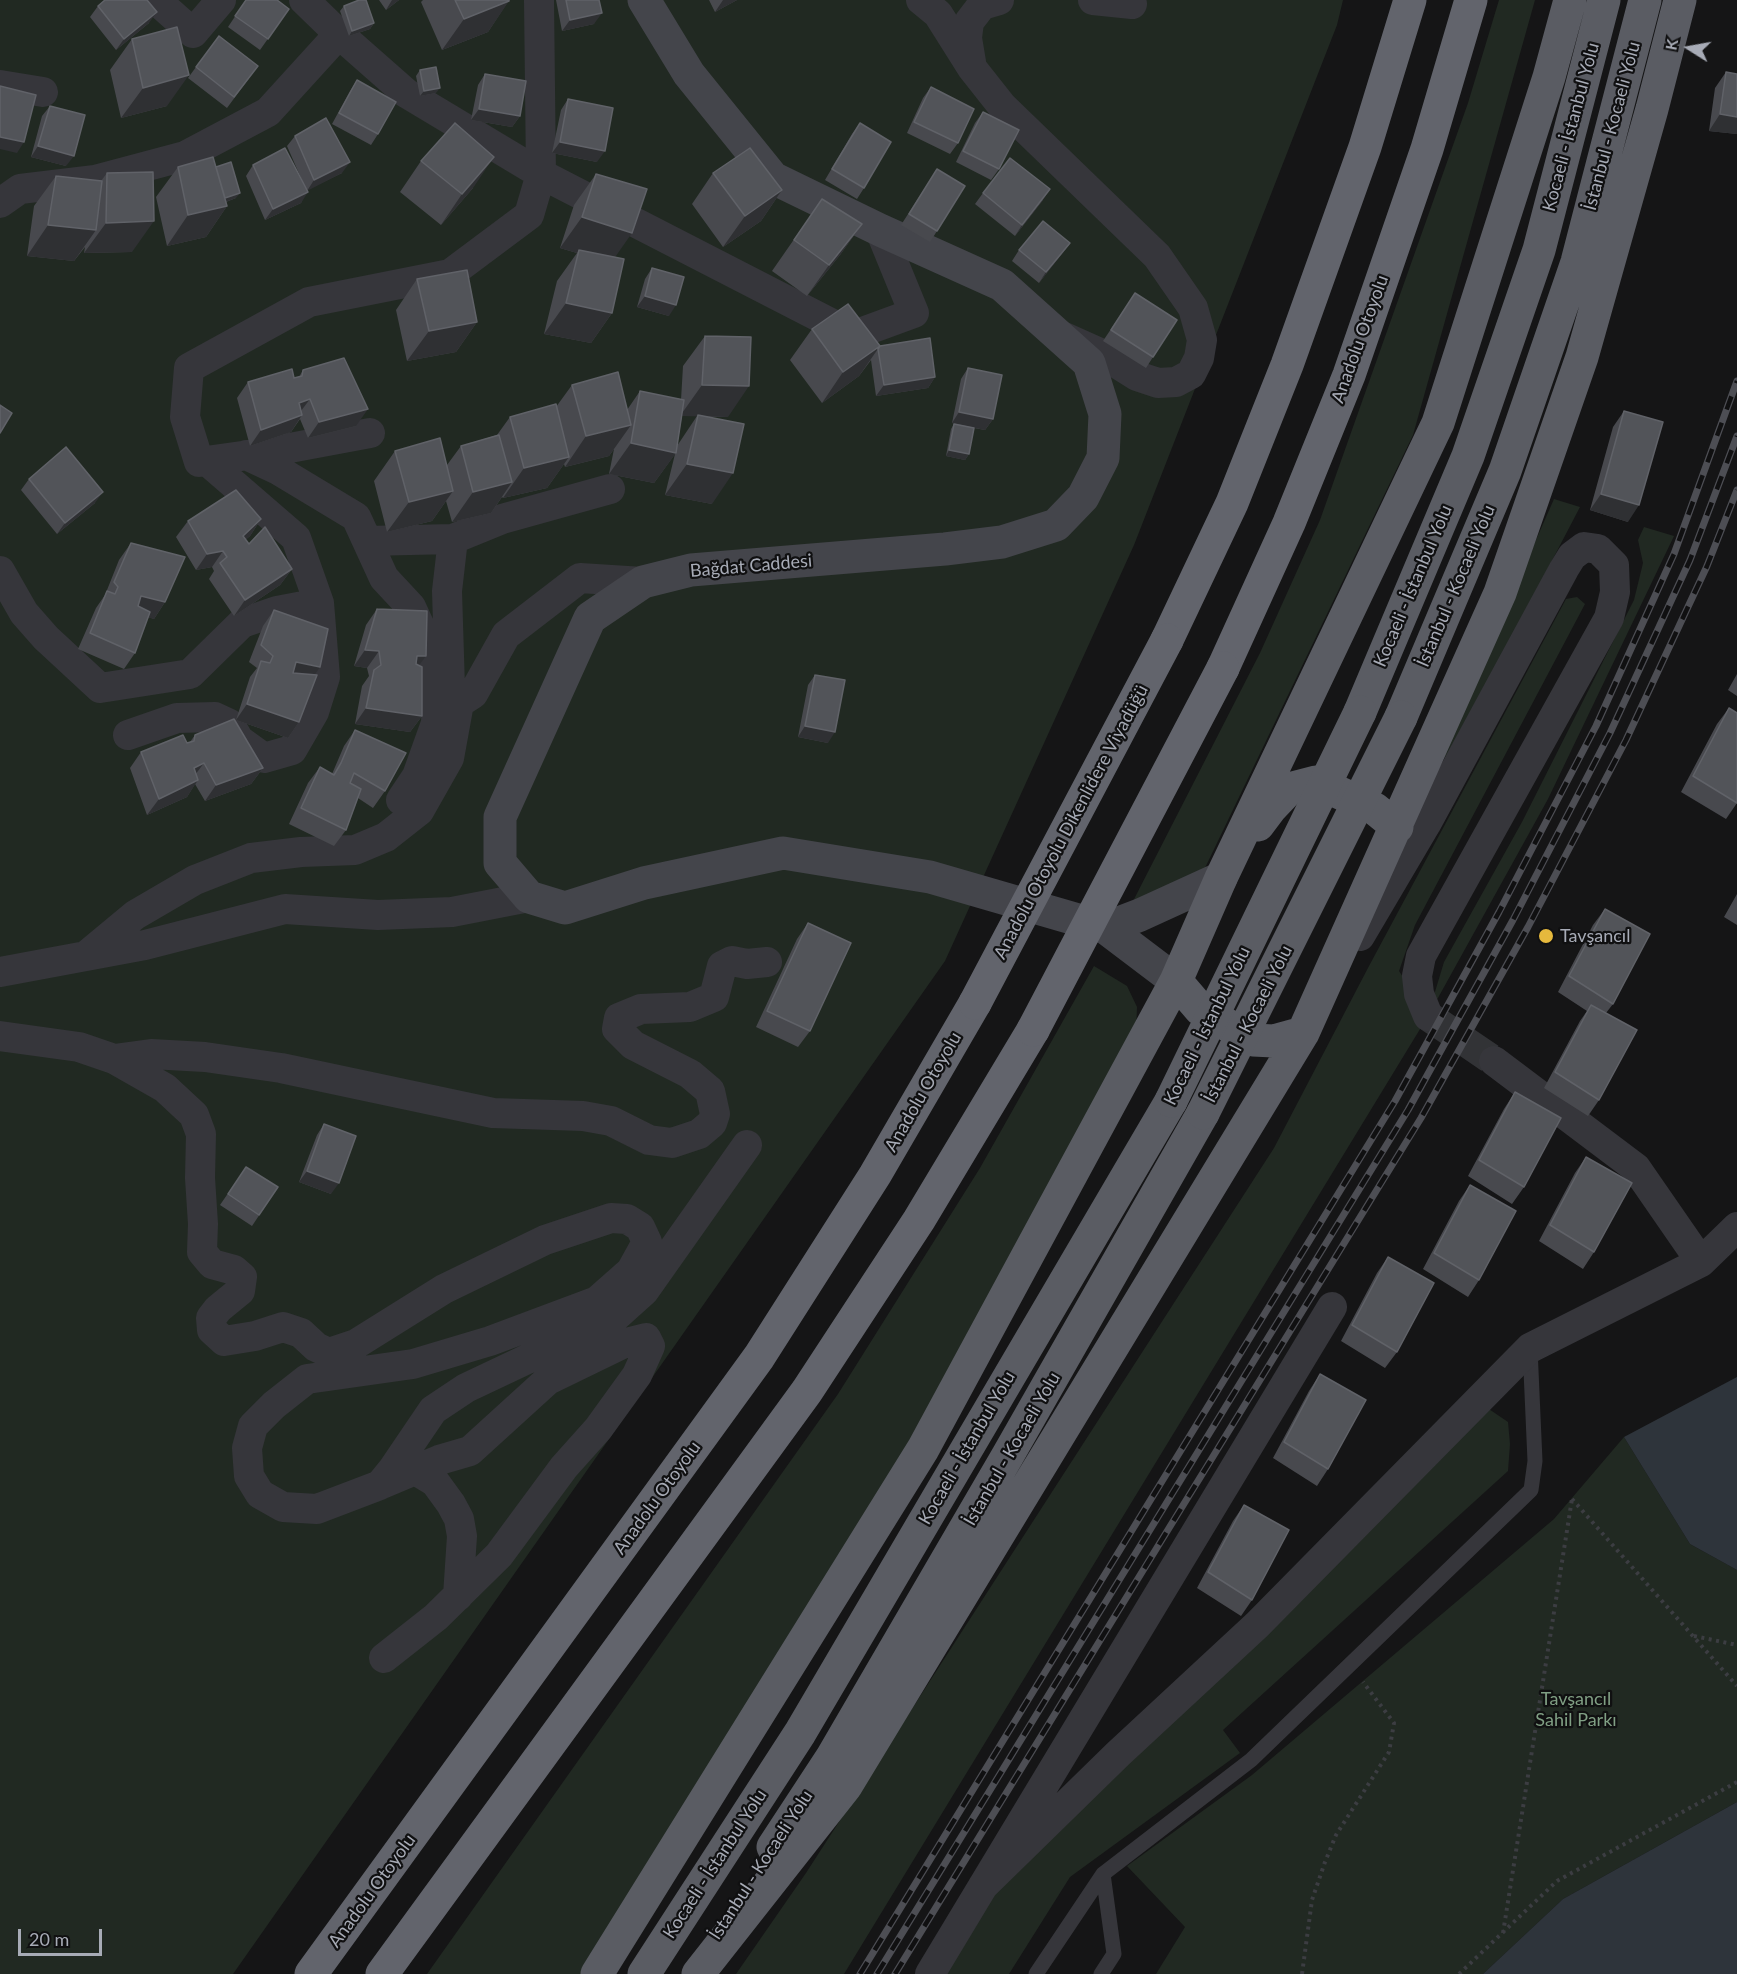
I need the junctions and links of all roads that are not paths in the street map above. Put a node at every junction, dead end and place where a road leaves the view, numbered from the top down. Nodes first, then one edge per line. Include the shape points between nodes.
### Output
1 (156, 0) edge
2 (221, 0) edge
3 (304, 0) edge
4 (539, 0) edge
5 (644, 0) edge
6 (921, 0) edge
7 (999, 0) edge
8 (1093, 0) edge
9 (1410, 0) edge
10 (1471, 0) edge
11 (1570, 0) edge
12 (1604, 0) edge
13 (1645, 0) edge
14 (1680, 0) edge
15 (1132, 4) dead end
16 (339, 34) junction
17 (972, 68) junction
18 (0, 85) edge
19 (43, 92) dead end
20 (541, 174) junction
21 (0, 203) edge
22 (880, 230) junction
23 (1056, 333) junction
24 (370, 433) dead end
25 (246, 455) junction
26 (207, 461) junction
27 (610, 489) dead end
28 (453, 539) junction
29 (367, 541) junction
30 (0, 571) edge
31 (643, 582) junction
32 (319, 603) junction
33 (459, 703) junction
34 (128, 735) dead end
35 (385, 813) edge
36 (1411, 825) junction
37 (1221, 878) junction
38 (529, 897) junction
39 (1106, 928) junction
40 (86, 956) junction
41 (767, 962) dead end
42 (0, 972) edge
43 (1176, 981) junction
44 (975, 1004) joint
45 (1428, 1016) tunnel mouth
46 (1303, 1033) junction
47 (0, 1036) edge
48 (114, 1059) junction
49 (1494, 1061) tunnel mouth
50 (747, 1145) dead end
51 (1737, 1227) edge
52 (1701, 1262) junction
53 (1332, 1307) dead end
54 (1530, 1348) junction
55 (415, 1470) junction
56 (380, 1485) junction
57 (458, 1596) junction
58 (384, 1658) dead end
59 (1103, 1874) junction
60 (983, 1886) junction
61 (312, 1974) edge
62 (382, 1974) edge
63 (597, 1974) edge
64 (644, 1974) edge
65 (690, 1974) edge
66 (698, 1974) edge
67 (930, 1974) edge
68 (1036, 1974) edge
69 (1101, 1974) edge

1 - 2 street via 193,33
3 - 16 street
4 - 20 street
5 - 22 main road, Bağdat Caddesi via 688,74 773,178
6 - 17 street via 938,14
7 - 17 street via 982,5 969,22 967,38
8 - 15 street
9 - 44 highway, Anadolu Otoyolu Dikenlidere Viyadüğü, bridge via 1365,147 1232,503 1167,640
10 - 62 highway, Anadolu Otoyolu, bridge via 1427,149 1349,375 1289,523 1223,668 1033,1030 919,1220 807,1391
11 - 37 highway via 1550,77 1438,423
12 - 64 highway, Kocaeli - İstanbul Yolu, bridge via 1539,250 1468,456 1360,712 1171,1101 800,1733
13 - 65 highway, İstanbul - Kocaeli Yolu, bridge via 1577,262 1505,471 1401,717 1203,1113 832,1757
14 - 36 highway via 1582,357 1500,593
16 - 20 street via 406,93
16 - 21 street via 268,112 185,156 95,180 20,189
17 - 23 street via 1002,106 1156,256 1193,308 1202,340 1191,374 1176,382 1158,383
18 - 19 street
20 - 22 street via 854,335 915,313
20 - 26 street via 529,215 450,274 309,302 189,368 184,417 200,462
22 - 23 main road, Bağdat Caddesi via 1002,285
23 - 31 main road, Bağdat Caddesi via 1089,363 1106,414 1103,458 1083,496 1056,525 1002,542 691,570
24 - 25 street
25 - 26 street
25 - 29 street via 279,470 356,517
26 - 32 street via 296,538
27 - 28 street via 502,519
28 - 29 street
28 - 33 street via 447,591 450,688
29 - 35 street via 384,578 411,607 427,642 437,691 436,723 417,776 397,806
30 - 32 street via 24,613 100,688 190,674 242,623
31 - 33 street via 580,578 506,635 473,694
31 - 38 main road, Bağdat Caddesi via 590,618 500,817 501,863
32 - 34 street via 325,677 314,712 292,750 264,758 239,740 230,724 215,717 177,718
33 - 40 street via 449,758 419,812 386,837 355,850 251,858 195,880 135,915
36 - 37 highway via 1316,782 1289,789
36 - 45 street via 1572,556 1584,547 1598,549 1614,565 1615,592 1610,618 1421,956 1419,994
36 - 46 highway
37 - 39 main road
37 - 43 highway
38 - 39 main road via 565,908 644,883 783,852 930,877
38 - 40 street via 441,912 378,915 285,909
39 - 43 main road
40 - 42 street
41 - 48 street via 732,961 722,966 714,997 690,1006 641,1009 619,1018 617,1029 633,1045 690,1074 710,1091 715,1114 712,1123 699,1134 672,1143 649,1140 611,1121 583,1116 493,1113 281,1068 151,1054
43 - 46 highway via 1200,1009 1253,1040 1274,1041
43 - 63 highway via 923,1449
44 - 61 highway, Anadolu Otoyolu via 876,1175 759,1357
46 - 66 highway via 846,1786
47 - 48 street via 79,1047
48 - 56 street via 165,1088 195,1115 201,1134 202,1252 212,1264 234,1270 242,1277 240,1291 211,1318 212,1330 224,1341 283,1327 329,1353 356,1344 444,1289 545,1240 611,1218 627,1219 640,1227 647,1242 631,1271 597,1301 490,1341 413,1364 307,1379 253,1426 247,1448 249,1476 260,1494 283,1508 317,1509
49 - 52 street via 1636,1168
50 - 56 street via 644,1291 614,1318 466,1388 433,1410
51 - 52 street
52 - 54 street
53 - 60 street
54 - 59 lane via 1535,1461 1531,1490 1251,1760
54 - 60 street via 1257,1625
55 - 56 street
55 - 57 street via 435,1482 459,1519 462,1536
55 - 57 street via 470,1451 548,1380 622,1344 646,1338 651,1346 637,1375 611,1411 499,1555
57 - 58 street
59 - 68 lane
59 - 69 lane via 1114,1954
60 - 67 street

